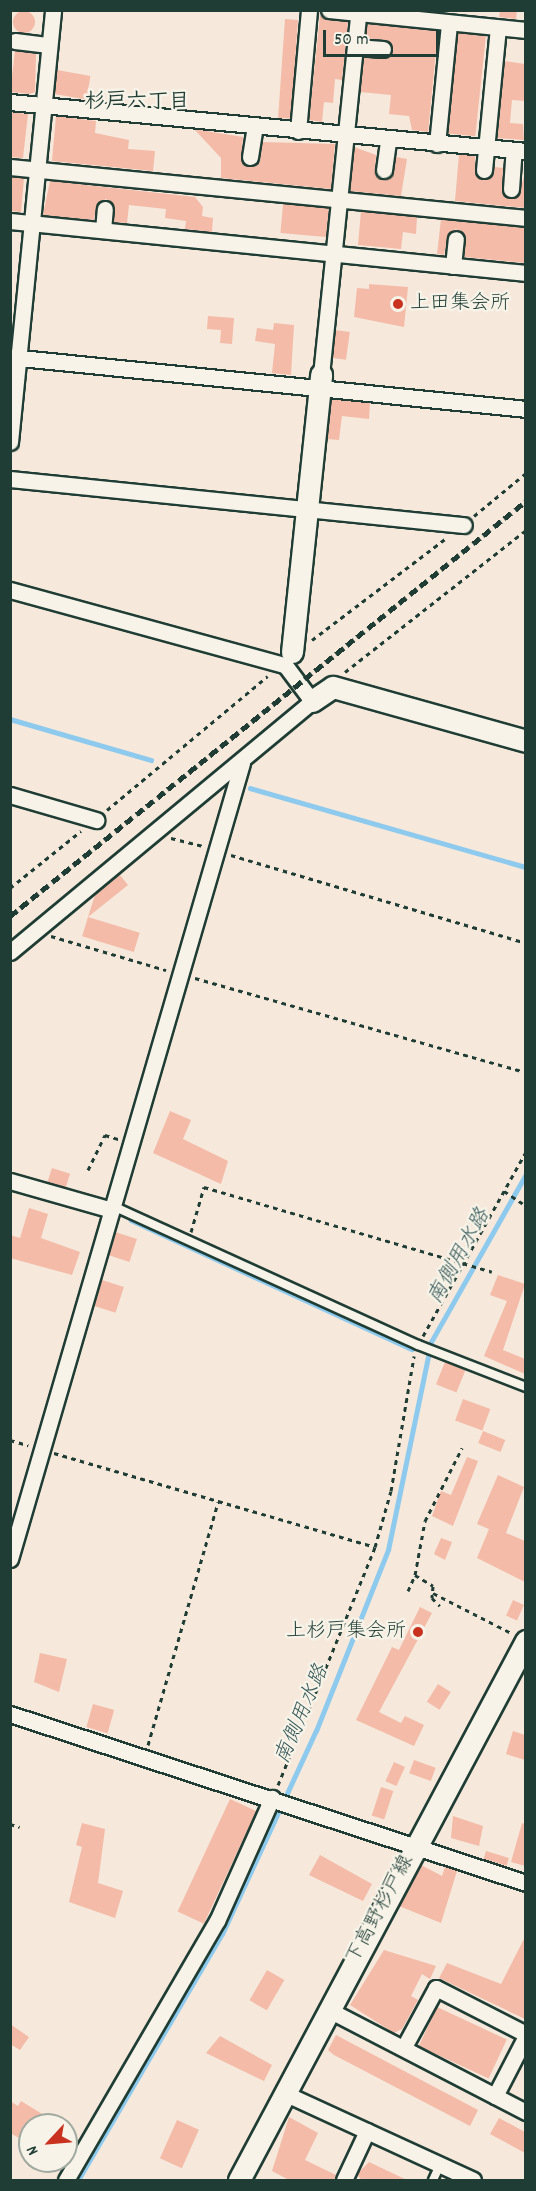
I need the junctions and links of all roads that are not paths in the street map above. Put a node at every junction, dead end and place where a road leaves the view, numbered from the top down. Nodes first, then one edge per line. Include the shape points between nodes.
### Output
1 (53, 10) edge
2 (309, 10) edge
3 (329, 10) edge
4 (359, 12) edge
5 (449, 23) junction
6 (498, 28) junction
7 (525, 30) edge
8 (15, 41) dead end
9 (49, 45) junction
10 (355, 47) junction
11 (383, 49) dead end
12 (10, 102) edge
13 (42, 105) junction
14 (255, 127) junction
15 (298, 131) junction
16 (345, 136) junction
17 (388, 140) junction
18 (437, 144) junction
19 (488, 148) junction
20 (520, 151) edge
21 (250, 157) dead end
22 (10, 167) edge
23 (36, 169) junction
24 (384, 170) dead end
25 (484, 170) dead end
26 (511, 189) dead end
27 (339, 200) junction
28 (105, 209) dead end
29 (525, 218) edge
30 (10, 221) edge
31 (31, 223) junction
32 (103, 230) junction
33 (456, 239) dead end
34 (334, 254) junction
35 (453, 266) junction
36 (525, 273) edge
37 (15, 357) edge
38 (321, 382) junction
39 (525, 409) edge
40 (10, 442) edge
41 (10, 479) edge
42 (308, 509) junction
43 (464, 525) road end
44 (10, 590) edge
45 (284, 660) junction
46 (312, 701) junction
47 (525, 741) edge
48 (242, 764) junction
49 (10, 795) edge
50 (96, 820) road end
51 (10, 952) edge
52 (10, 1181) edge
53 (112, 1208) junction
54 (525, 1387) edge
55 (10, 1559) edge
56 (519, 1638) edge
57 (10, 1714) edge
58 (272, 1798) junction
59 (415, 1846) junction
60 (525, 1883) edge
61 (329, 2010) junction
62 (525, 2035) edge
63 (404, 2047) junction
64 (284, 2092) junction
65 (495, 2096) junction
66 (525, 2112) edge
67 (367, 2131) junction
68 (440, 2165) junction
69 (66, 2181) edge
70 (239, 2181) edge
71 (344, 2181) edge
72 (433, 2181) edge
73 (473, 2181) edge

1 - 9 street
2 - 15 street
3 - 4 street
4 - 5 street
4 - 10 street
5 - 6 street
5 - 18 street
6 - 7 street
6 - 19 street
8 - 9 street
9 - 13 street
10 - 11 street
10 - 16 street
12 - 13 street
13 - 14 street
13 - 23 street
14 - 15 street
14 - 21 street
15 - 16 street
16 - 17 street
16 - 27 street
17 - 18 street
17 - 24 street
18 - 19 street
19 - 20 street
19 - 25 street
20 - 26 street
22 - 23 street
23 - 27 street
23 - 31 street
27 - 29 street
27 - 34 street
28 - 32 street
30 - 31 street
31 - 32 street
31 - 37 street
32 - 34 street
33 - 35 street
34 - 35 street
34 - 38 street
35 - 36 street
37 - 38 street
37 - 40 street
38 - 39 street
38 - 42 main road
41 - 42 street
42 - 43 street
42 - 45 main road
44 - 45 street
45 - 46 street
46 - 47 main road via 333,687
46 - 48 street
48 - 51 street
48 - 53 street
49 - 50 street
52 - 53 street
53 - 54 lane via 189,1239 436,1353
53 - 55 street
56 - 59 main road, 下高野杉戸線
57 - 58 street
58 - 59 street
58 - 69 street via 217,1921
59 - 60 street via 427,1855
59 - 61 main road, 下高野杉戸線
61 - 63 street
61 - 64 main road, 下高野杉戸線
62 - 63 street via 436,1988
62 - 65 street
63 - 65 street
64 - 67 street
64 - 70 main road, 下高野杉戸線
65 - 66 street
67 - 68 street
67 - 71 street
68 - 72 lane
68 - 73 street

